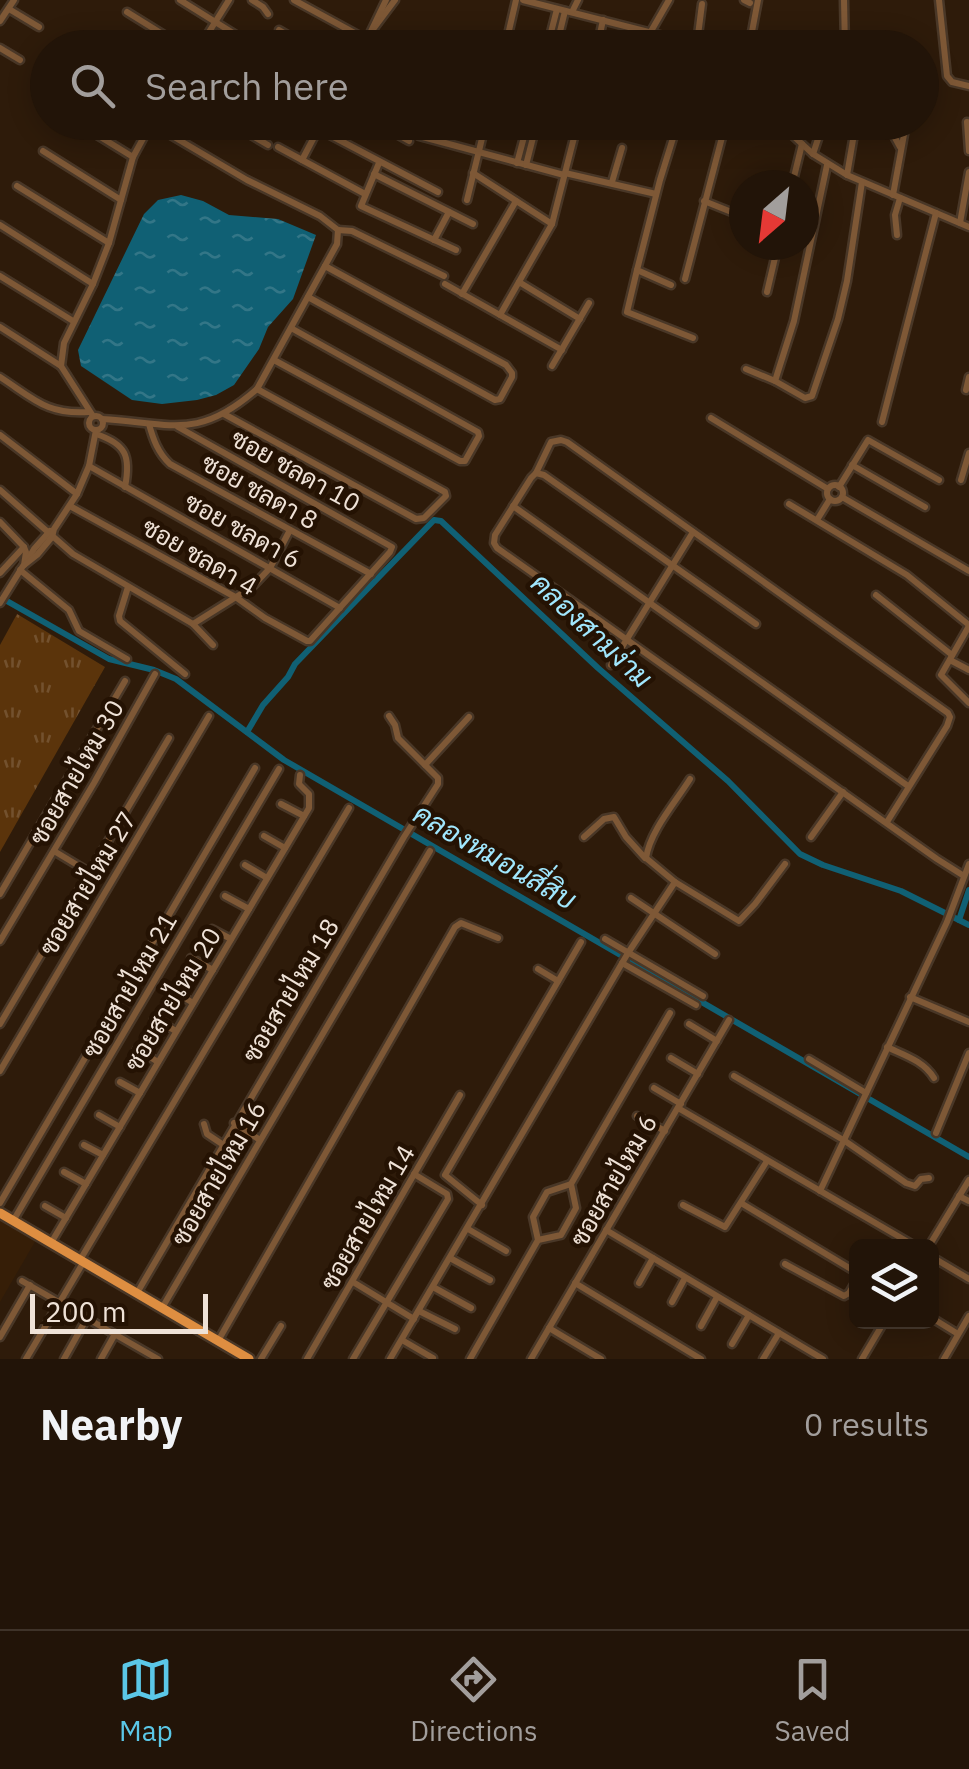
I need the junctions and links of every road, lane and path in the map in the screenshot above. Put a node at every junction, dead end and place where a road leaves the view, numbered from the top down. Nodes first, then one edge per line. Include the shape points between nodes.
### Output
1 (14, 0) edge
2 (180, 0) edge
3 (229, 0) edge
4 (252, 0) edge
5 (294, 0) edge
6 (386, 0) edge
7 (395, 0) edge
8 (519, 0) edge
9 (578, 0) edge
10 (669, 0) edge
11 (844, 0) edge
12 (939, 0) edge
13 (751, 1) edge
14 (702, 4) dead end
15 (9, 9) junction
16 (564, 11) junction
17 (128, 12) dead end
18 (268, 14) dead end
19 (604, 20) junction
20 (0, 21) edge
21 (215, 22) junction
22 (557, 27) junction
23 (39, 28) dead end
24 (373, 29) joint
25 (156, 30) edge
26 (210, 30) edge
27 (228, 30) edge
28 (342, 30) edge
29 (510, 30) edge
30 (556, 30) edge
31 (557, 30) edge
32 (601, 30) edge
33 (639, 30) edge
34 (652, 30) edge
35 (696, 30) edge
36 (751, 30) edge
37 (845, 30) edge
38 (0, 48) edge
39 (20, 60) dead end
40 (969, 86) edge
41 (967, 122) edge
42 (105, 140) edge
43 (142, 140) edge
44 (180, 140) edge
45 (260, 140) edge
46 (313, 140) edge
47 (342, 140) edge
48 (433, 140) edge
49 (481, 140) edge
50 (525, 140) edge
51 (530, 140) edge
52 (573, 140) edge
53 (672, 140) edge
54 (721, 140) edge
55 (798, 140) edge
56 (818, 140) edge
57 (853, 140) edge
58 (896, 140) edge
59 (903, 140) edge
60 (802, 144) junction
61 (268, 145) dead end
62 (278, 147) dead end
63 (622, 148) dead end
64 (901, 148) junction
65 (43, 151) dead end
66 (969, 151) edge
67 (478, 153) junction
68 (814, 154) junction
69 (133, 157) junction
70 (302, 160) junction
71 (379, 163) junction
72 (522, 164) junction
73 (827, 164) junction
74 (796, 170) edge
75 (969, 172) edge
76 (473, 173) junction
77 (374, 174) junction
78 (564, 174) junction
79 (846, 175) junction
80 (612, 182) junction
81 (862, 182) junction
82 (17, 186) dead end
83 (438, 192) dead end
84 (364, 194) junction
85 (656, 194) junction
86 (896, 197) junction
87 (120, 200) junction
88 (468, 200) dead end
89 (516, 201) junction
90 (704, 201) junction
91 (729, 211) edge
92 (449, 212) junction
93 (936, 213) junction
94 (960, 223) junction
95 (473, 224) dead end
96 (552, 224) junction
97 (0, 225) edge
98 (969, 227) edge
99 (338, 230) junction
100 (896, 236) dead end
101 (434, 240) junction
102 (109, 243) junction
103 (456, 250) dead end
104 (774, 260) edge
105 (325, 266) junction
106 (637, 270) junction
107 (0, 276) edge
108 (685, 279) dead end
109 (519, 282) junction
110 (92, 284) junction
111 (671, 285) dead end
112 (766, 292) dead end
113 (462, 294) junction
114 (308, 297) junction
115 (589, 304) dead end
116 (500, 315) junction
117 (580, 319) junction
118 (73, 321) junction
119 (0, 327) edge
120 (291, 328) junction
121 (693, 338) dead end
122 (562, 350) junction
123 (274, 360) junction
124 (61, 366) junction
125 (552, 366) dead end
126 (746, 368) dead end
127 (969, 377) edge
128 (0, 378) edge
129 (776, 381) junction
130 (257, 390) junction
131 (966, 390) dead end
132 (91, 414) junction
133 (224, 414) junction
134 (102, 418) junction
135 (712, 418) dead end
136 (882, 422) dead end
137 (149, 424) junction
138 (178, 427) junction
139 (96, 432) junction
140 (0, 435) edge
141 (969, 453) edge
142 (852, 465) junction
143 (89, 466) junction
144 (536, 473) junction
145 (939, 480) dead end
146 (961, 480) dead end
147 (839, 486) junction
148 (125, 487) junction
149 (828, 489) junction
150 (0, 490) edge
151 (77, 494) junction
152 (842, 498) junction
153 (830, 499) junction
154 (789, 504) dead end
155 (70, 506) junction
156 (513, 506) junction
157 (925, 507) dead end
158 (817, 520) junction
159 (0, 522) edge
160 (290, 530) junction
161 (693, 532) junction
162 (51, 533) junction
163 (24, 547) junction
164 (672, 564) junction
165 (23, 566) junction
166 (270, 568) junction
167 (969, 571) edge
168 (0, 574) edge
169 (370, 574) junction
170 (128, 587) junction
171 (876, 595) dead end
172 (238, 598) junction
173 (649, 602) junction
174 (0, 603) edge
175 (341, 608) junction
176 (193, 624) junction
177 (756, 624) dead end
178 (968, 630) edge
179 (626, 638) junction
180 (213, 645) dead end
181 (951, 658) junction
182 (127, 659) dead end
183 (610, 665) dead end
184 (969, 670) edge
185 (155, 674) dead end
186 (185, 674) dead end
187 (125, 681) dead end
188 (969, 703) edge
189 (209, 716) dead end
190 (389, 716) dead end
191 (470, 718) dead end
192 (168, 738) dead end
193 (425, 765) junction
194 (254, 768) dead end
195 (279, 769) dead end
196 (300, 775) dead end
197 (690, 779) dead end
198 (908, 786) junction
199 (843, 792) junction
200 (281, 804) dead end
201 (349, 808) dead end
202 (304, 816) junction
203 (887, 822) junction
204 (264, 836) dead end
205 (584, 837) dead end
206 (810, 837) dead end
207 (285, 848) junction
208 (54, 851) junction
209 (430, 851) dead end
210 (646, 858) junction
211 (785, 864) dead end
212 (969, 864) edge
213 (246, 866) dead end
214 (89, 872) junction
215 (964, 876) junction
216 (267, 878) junction
217 (675, 882) junction
218 (0, 894) edge
219 (226, 896) dead end
220 (630, 898) dead end
221 (249, 909) junction
222 (654, 913) junction
223 (212, 929) dead end
224 (498, 938) dead end
225 (231, 939) junction
226 (606, 939) dead end
227 (0, 941) edge
228 (581, 942) dead end
229 (715, 954) dead end
230 (626, 957) junction
231 (191, 958) dead end
232 (538, 969) dead end
233 (213, 970) junction
234 (558, 982) junction
235 (172, 990) dead end
236 (703, 996) dead end
237 (910, 997) junction
238 (193, 1003) junction
239 (696, 1005) dead end
240 (670, 1014) dead end
241 (1, 1018) edge
242 (154, 1019) dead end
243 (730, 1020) dead end
244 (969, 1022) edge
245 (689, 1024) dead end
246 (176, 1031) junction
247 (717, 1041) junction
248 (888, 1046) junction
249 (137, 1050) dead end
250 (969, 1053) edge
251 (671, 1058) dead end
252 (809, 1058) dead end
253 (158, 1062) junction
254 (0, 1071) edge
255 (698, 1074) junction
256 (734, 1076) dead end
257 (934, 1078) dead end
258 (120, 1082) dead end
259 (654, 1088) dead end
260 (140, 1093) junction
261 (866, 1094) junction
262 (460, 1095) dead end
263 (679, 1106) junction
264 (99, 1115) dead end
265 (637, 1116) dead end
266 (204, 1124) dead end
267 (234, 1124) junction
268 (120, 1127) junction
269 (664, 1131) junction
270 (936, 1133) dead end
271 (260, 1140) junction
272 (844, 1141) junction
273 (222, 1144) junction
274 (84, 1145) dead end
275 (103, 1155) junction
276 (767, 1161) junction
277 (64, 1172) dead end
278 (414, 1174) junction
279 (929, 1178) dead end
280 (969, 1180) edge
281 (86, 1184) junction
282 (571, 1184) junction
283 (820, 1191) junction
284 (959, 1196) junction
285 (969, 1201) edge
286 (0, 1202) edge
287 (741, 1203) junction
288 (683, 1205) dead end
289 (45, 1206) dead end
290 (482, 1206) junction
291 (0, 1213) edge
292 (66, 1218) junction
293 (13, 1221) junction
294 (468, 1228) junction
295 (606, 1230) junction
296 (902, 1239) edge
297 (933, 1239) edge
298 (538, 1240) junction
299 (51, 1244) junction
300 (506, 1251) dead end
301 (450, 1258) junction
302 (653, 1258) junction
303 (939, 1261) edge
304 (82, 1262) junction
305 (785, 1264) dead end
306 (849, 1268) edge
307 (685, 1278) junction
308 (969, 1279) edge
309 (490, 1280) dead end
310 (353, 1282) junction
311 (639, 1282) dead end
312 (575, 1283) junction
313 (433, 1287) junction
314 (849, 1293) edge
315 (136, 1294) junction
316 (717, 1296) junction
317 (387, 1302) junction
318 (672, 1302) dead end
319 (60, 1303) junction
320 (162, 1308) junction
321 (471, 1308) dead end
322 (419, 1311) junction
323 (749, 1315) junction
324 (969, 1316) edge
325 (88, 1318) junction
326 (414, 1319) junction
327 (939, 1322) edge
328 (281, 1326) dead end
329 (700, 1326) dead end
330 (549, 1328) junction
331 (455, 1329) dead end
332 (880, 1329) edge
333 (779, 1333) junction
334 (115, 1334) junction
335 (958, 1334) junction
336 (0, 1337) edge
337 (218, 1340) junction
338 (402, 1340) junction
339 (732, 1344) dead end
340 (808, 1350) junction
341 (232, 1355) edge
342 (433, 1358) edge
343 (26, 1359) edge
344 (64, 1359) edge
345 (100, 1359) edge
346 (158, 1359) edge
347 (249, 1359) edge
348 (262, 1359) edge
349 (307, 1359) edge
350 (354, 1359) edge
351 (390, 1359) edge
352 (470, 1359) edge
353 (531, 1359) edge
354 (601, 1359) edge
355 (701, 1359) edge
356 (763, 1359) edge
357 (803, 1359) edge
358 (824, 1359) edge
359 (862, 1359) edge
360 (944, 1359) edge

1 - 15 street
2 - 21 street
3 - 21 street
4 - 18 street
5 - 28 street
6 - 24 street
7 - 24 street
8 - 16 street
8 - 29 street
9 - 16 street
10 - 34 street
11 - 37 street
12 - 40 street via 948,76
13 - 36 street
14 - 35 street
15 - 20 street
15 - 23 street
16 - 19 street
16 - 22 street
17 - 25 street
19 - 32 street
19 - 33 street
21 - 26 street
21 - 27 street
22 - 30 street
22 - 31 street
38 - 39 street
41 - 66 street
42 - 69 street
43 - 69 street
44 - 99 street
45 - 61 street
46 - 70 street
47 - 71 street
48 - 67 street
49 - 67 street
50 - 72 street
51 - 72 street
52 - 78 street
53 - 85 street
54 - 90 street
55 - 60 street
56 - 68 street
57 - 79 street
58 - 64 street
59 - 64 street
60 - 68 street
60 - 74 street
62 - 70 street
63 - 80 street
64 - 86 street
65 - 87 street
67 - 72 street
67 - 76 street
68 - 73 street
69 - 87 street
70 - 84 street
71 - 77 street
71 - 83 street
72 - 78 street
73 - 79 street
73 - 129 street
75 - 94 street
76 - 88 street
76 - 89 street
77 - 84 street
77 - 92 street
78 - 80 street
78 - 96 street
79 - 81 street
80 - 85 street
81 - 86 street
81 - 129 street via 838,320 812,396
82 - 102 street
84 - 101 street via 361,206
85 - 106 street
86 - 93 street
86 - 100 street
87 - 102 street
89 - 96 street
89 - 113 street
90 - 91 street
90 - 108 street
92 - 95 street
92 - 101 street
93 - 94 street
93 - 136 street
94 - 98 street
96 - 109 street
97 - 110 street
99 - 105 street
99 - 113 street via 352,231
101 - 103 street
102 - 110 street
104 - 112 street
105 - 114 street
105 - 114 street via 506,365 513,375 498,401
106 - 111 street
106 - 121 street via 627,312
107 - 118 street
109 - 116 street
109 - 117 street
110 - 118 street
113 - 116 street
114 - 120 street
115 - 117 street
116 - 122 street
117 - 122 street
118 - 124 street
119 - 124 street
120 - 123 street
120 - 123 street via 480,434 463,462
122 - 125 street
123 - 130 street
124 - 132 street
126 - 129 street
127 - 131 street
128 - 132 street via 48,408
130 - 133 street
130 - 133 street via 446,496 420,519
132 - 134 street
132 - 139 street
133 - 138 street
134 - 137 street
134 - 139 street
135 - 149 street
137 - 138 street
137 - 160 street, ซอย ชลดา 8 via 170,464
138 - 169 street, ซอย ชลดา 10 via 390,544
139 - 143 street
139 - 148 street via 126,454
140 - 151 street
141 - 146 street
142 - 145 street via 868,440
142 - 147 street
142 - 157 street
143 - 148 street, ซอย ชลดา 6
143 - 151 street
144 - 156 street
144 - 161 street via 551,442 561,440
144 - 164 street
147 - 149 street
147 - 152 street
148 - 166 street, ซอย ชลดา 6
149 - 153 street
150 - 162 street
151 - 155 street
152 - 153 street
152 - 167 street
153 - 158 street
154 - 158 street
155 - 162 street
155 - 172 street, ซอย ชลดา 4
156 - 173 street
156 - 179 street via 494,535 497,548
158 - 178 street via 907,575
159 - 163 street
160 - 166 street
160 - 169 street, ซอย ชลดา 8
161 - 164 street
161 - 198 street via 948,713 948,726
162 - 165 street
162 - 170 street via 72,554
163 - 165 street
163 - 168 street
164 - 173 street
164 - 177 street
165 - 174 street
165 - 182 street via 70,610 78,631
166 - 172 street
166 - 175 street, ซอย ชลดา 6
169 - 175 street
170 - 176 street
170 - 186 street via 120,621
171 - 181 street
172 - 175 street, ซอย ชลดา 4 via 309,642
172 - 176 street
173 - 179 street
173 - 198 street
176 - 180 street
178 - 181 street
179 - 183 street
179 - 199 street
181 - 184 street
181 - 188 street via 941,676
185 - 208 street, ซอยสายไหม 30
187 - 218 street
189 - 254 street, ซอยสายไหม 27
190 - 193 street via 396,735
191 - 193 street
192 - 214 street
193 - 267 street, ซอยสายไหม 18 via 439,782
194 - 286 street
195 - 293 street, ซอยสายไหม 21
196 - 202 street via 298,784 309,797
197 - 210 street
198 - 203 street
199 - 203 street
199 - 206 street
200 - 202 street
201 - 304 street
202 - 207 street, ซอยสายไหม 20
203 - 215 street
204 - 207 street
205 - 210 street via 614,817
207 - 216 street, ซอยสายไหม 20
208 - 214 street
208 - 227 street, ซอยสายไหม 30
209 - 271 street, ซอยสายไหม 16
210 - 217 street
211 - 217 street via 739,921
212 - 215 street
213 - 216 street
214 - 241 street
215 - 237 street
216 - 221 street, ซอยสายไหม 20
217 - 222 street
219 - 221 street
220 - 222 street
221 - 225 street, ซอยสายไหม 20
222 - 229 street
222 - 230 street
223 - 225 street
224 - 337 street via 455,926
225 - 233 street, ซอยสายไหม 20
226 - 230 street
228 - 234 street
230 - 236 street
230 - 239 street
230 - 290 street
231 - 233 street
232 - 234 street
233 - 238 street, ซอยสายไหม 20
234 - 290 street via 445,1175
235 - 238 street
237 - 244 street
237 - 248 street
238 - 246 street, ซอยสายไหม 20
240 - 282 street
242 - 246 street
243 - 247 street, ซอยสายไหม 6
245 - 247 street
246 - 253 street, ซอยสายไหม 20
247 - 255 street, ซอยสายไหม 6
248 - 257 street
248 - 261 street
249 - 253 street
250 - 270 street
251 - 255 street
252 - 261 street
253 - 260 street, ซอยสายไหม 20
255 - 263 street, ซอยสายไหม 6
256 - 272 street
258 - 260 street
259 - 263 street
260 - 268 street, ซอยสายไหม 20
261 - 272 street
262 - 278 street, ซอยสายไหม 14
263 - 269 street, ซอยสายไหม 6
263 - 276 street
264 - 268 street
265 - 269 street
266 - 273 street
267 - 271 street
267 - 273 street, ซอยสายไหม 18
268 - 275 street, ซอยสายไหม 20
269 - 295 street, ซอยสายไหม 6
271 - 320 street, ซอยสายไหม 16
272 - 279 street via 912,1186
272 - 283 street
273 - 315 street, ซอยสายไหม 18
274 - 275 street
275 - 281 street, ซอยสายไหม 20
276 - 283 street
276 - 287 street
277 - 281 street
278 - 310 street, ซอยสายไหม 14
278 - 317 street via 448,1196
280 - 284 street
281 - 292 street, ซอยสายไหม 20
282 - 298 street via 547,1192 532,1216
282 - 298 street via 576,1208 560,1235
283 - 296 street
284 - 285 street
284 - 297 street
287 - 288 street via 725,1228
287 - 306 street
289 - 292 street
290 - 294 street
291 - 293 main road
292 - 299 street, ซอยสายไหม 20
293 - 299 main road
294 - 300 street
294 - 301 street
295 - 302 street
295 - 312 street, ซอยสายไหม 6
298 - 352 street
299 - 304 main road
301 - 309 street
301 - 313 street
302 - 307 street
302 - 311 street
303 - 308 street
304 - 315 main road
304 - 319 street
305 - 314 street
307 - 316 street
307 - 318 street
310 - 317 street
310 - 349 street, ซอยสายไหม 14
312 - 330 street, ซอยสายไหม 6
312 - 355 street
313 - 321 street
313 - 322 street
315 - 320 main road
316 - 323 street
316 - 329 street
317 - 326 street
317 - 350 street
319 - 325 street
319 - 336 street via 26,1283
319 - 343 street
320 - 337 main road
322 - 326 street
322 - 331 street
323 - 333 street
323 - 339 street
324 - 335 street
325 - 334 street
325 - 344 street
326 - 338 street
327 - 335 street
328 - 348 street
330 - 353 street, ซอยสายไหม 6
330 - 354 street
332 - 359 street
333 - 340 street
333 - 356 street
334 - 345 street
334 - 346 street
335 - 360 street
337 - 341 main road
338 - 342 street
338 - 351 street
340 - 357 street
340 - 358 street
341 - 347 main road

